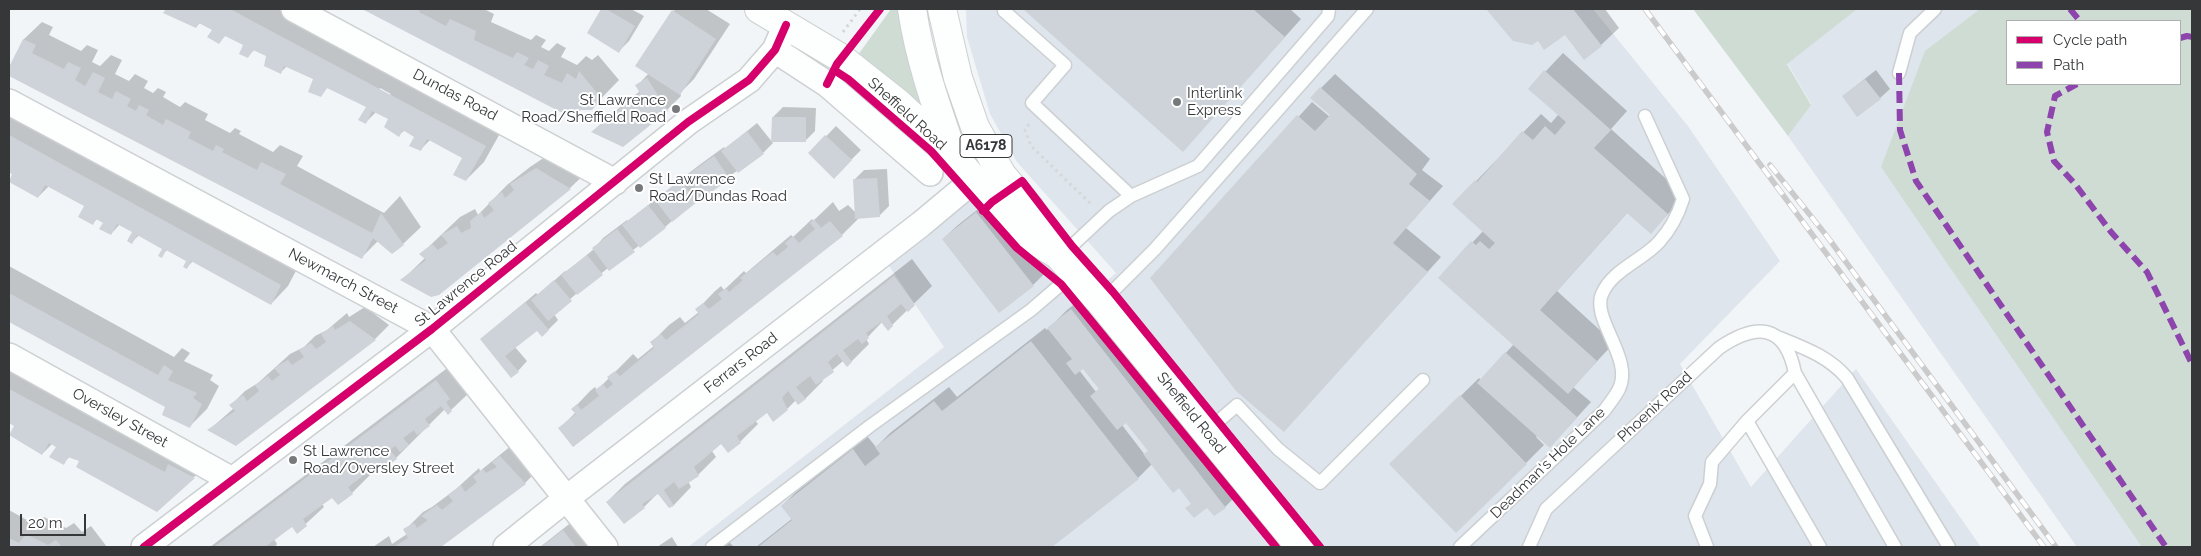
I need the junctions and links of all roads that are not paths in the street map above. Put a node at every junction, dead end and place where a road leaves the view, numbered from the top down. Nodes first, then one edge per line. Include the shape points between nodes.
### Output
1 (294, 9) edge
2 (759, 9) edge
3 (912, 9) edge
4 (942, 9) edge
5 (1329, 9) edge
6 (1366, 9) edge
7 (1936, 9) edge
8 (1004, 11) dead end
9 (788, 17) edge
10 (775, 50) junction
11 (1899, 73) dead end
12 (9, 102) edge
13 (1645, 116) dead end
14 (975, 127) junction
15 (954, 155) junction
16 (930, 173) dead end
17 (975, 178) junction
18 (615, 182) junction
19 (1132, 196) junction
20 (1067, 265) junction
21 (1101, 304) junction
22 (432, 329) junction
23 (1771, 334) junction
24 (9, 356) edge
25 (1795, 373) junction
26 (1423, 380) dead end
27 (1747, 421) junction
28 (1206, 432) junction
29 (232, 480) junction
30 (567, 498) junction
31 (144, 547) edge
32 (506, 547) edge
33 (605, 547) edge
34 (712, 547) edge
35 (1300, 547) edge
36 (1460, 547) edge
37 (1528, 547) edge
38 (1707, 547) edge
39 (1820, 547) edge
40 (1896, 547) edge
41 (1948, 547) edge

1 - 18 street, Dundas Road
2 - 9 main road, Sheffield Road / A6178
3 - 15 main road via 928,80
4 - 14 main road, Sheffield Road / A6178 via 958,78
5 - 19 lane via 1328,16 1198,166
6 - 21 lane via 1155,249
7 - 11 lane via 1910,33
8 - 19 lane via 1065,65 1032,103
9 - 10 street, St Lawrence Road
9 - 15 main road, Sheffield Road / A6178 via 898,103
10 - 16 street, Sheffield Road via 827,84
10 - 18 street, St Lawrence Road via 749,80 688,122
12 - 22 street, Newmarch Street
13 - 36 lane, Deadman's Hole Lane via 1682,199 1677,216 1658,243 1614,278 1601,294 1601,314 1622,366 1620,388 1604,411
14 - 17 main road via 982,163
14 - 20 main road, Sheffield Road / A6178 via 1002,176 1029,206
15 - 17 main road, Sheffield Road / A6178
17 - 20 main road, Sheffield Road / A6178 via 1015,228
17 - 30 street, Ferrars Road via 921,224
18 - 22 street, St Lawrence Road
19 - 20 lane via 1109,211
20 - 21 main road, Sheffield Road / A6178
20 - 34 lane via 1031,310 870,426
21 - 28 main road, Sheffield Road / A6178
22 - 29 street, St Lawrence Road
22 - 30 street, Newmarch Street
23 - 25 lane via 1784,343
23 - 37 lane, Phoenix Road via 1757,330 1719,348 1546,509
23 - 41 lane via 1818,354 1847,378
24 - 29 street, Oversley Street
25 - 27 lane
25 - 40 lane
26 - 28 lane via 1320,483 1278,449 1237,405
27 - 38 lane via 1712,462 1710,484 1694,516
27 - 39 lane
28 - 35 main road, Sheffield Road / A6178
29 - 31 street, St Lawrence Road
30 - 32 street, Ferrars Road
30 - 33 street, Newmarch Street

